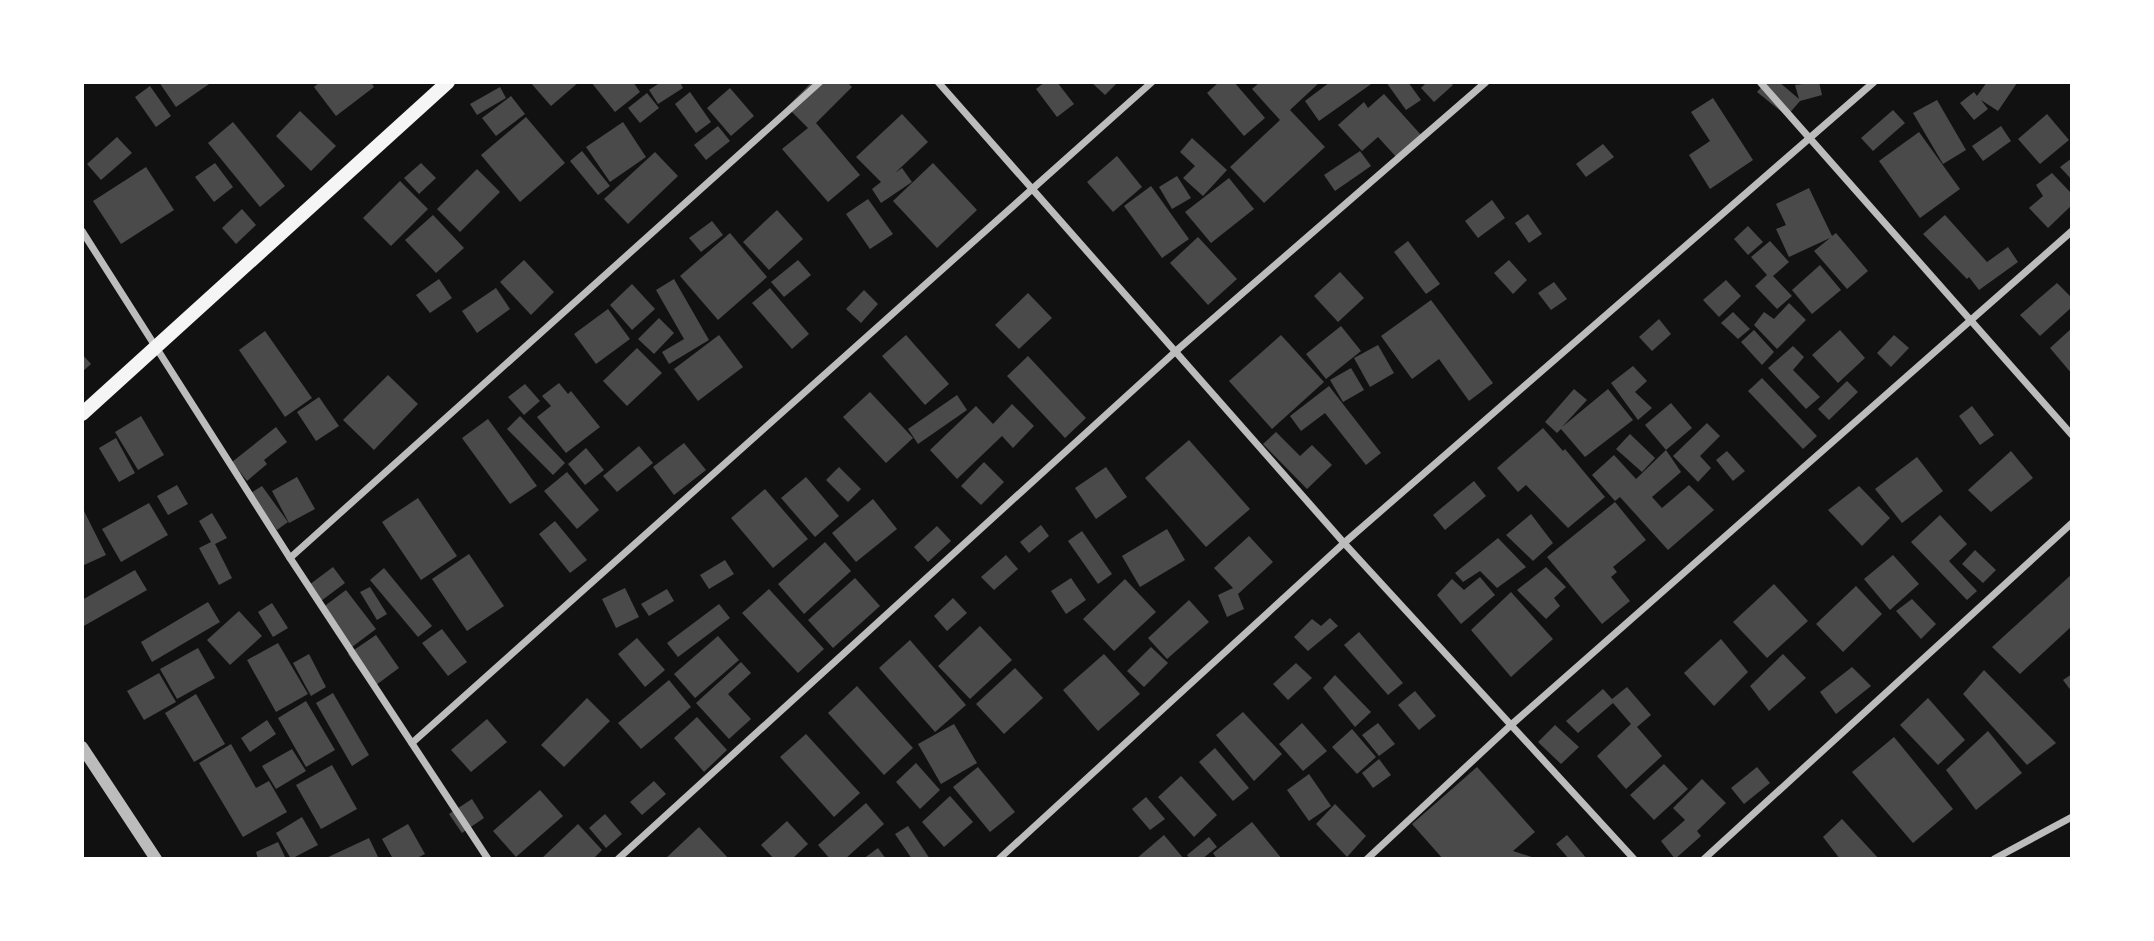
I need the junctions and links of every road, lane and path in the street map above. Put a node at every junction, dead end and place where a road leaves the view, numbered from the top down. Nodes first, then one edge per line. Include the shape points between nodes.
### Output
1 (448, 82) edge
2 (820, 82) edge
3 (938, 82) edge
4 (1152, 82) edge
5 (1486, 82) edge
6 (1760, 82) edge
7 (1874, 82) edge
8 (1810, 140) junction
9 (1032, 189) junction
10 (82, 231) edge
11 (2072, 231) edge
12 (1972, 320) junction
13 (156, 350) junction
14 (1176, 351) junction
15 (82, 414) edge
16 (2072, 435) edge
17 (2072, 523) edge
18 (1344, 543) junction
19 (290, 558) junction
20 (1511, 724) junction
21 (412, 743) junction
22 (82, 747) edge
23 (2072, 817) edge
24 (156, 859) edge
25 (488, 859) edge
26 (618, 859) edge
27 (999, 859) edge
28 (1367, 859) edge
29 (1634, 859) edge
30 (1704, 859) edge
31 (1994, 859) edge

1 - 13 main road
2 - 19 street
3 - 9 street
4 - 9 street
5 - 14 street
6 - 8 street
7 - 8 street
8 - 12 street
8 - 18 street
9 - 14 street
9 - 21 street
10 - 13 street
11 - 12 street
12 - 16 street
12 - 20 street
13 - 15 main road
13 - 19 street
14 - 18 street
14 - 26 street
17 - 30 street
18 - 20 street
18 - 27 street
19 - 21 street
20 - 28 street
20 - 29 street
21 - 25 street
22 - 24 street
23 - 31 street

